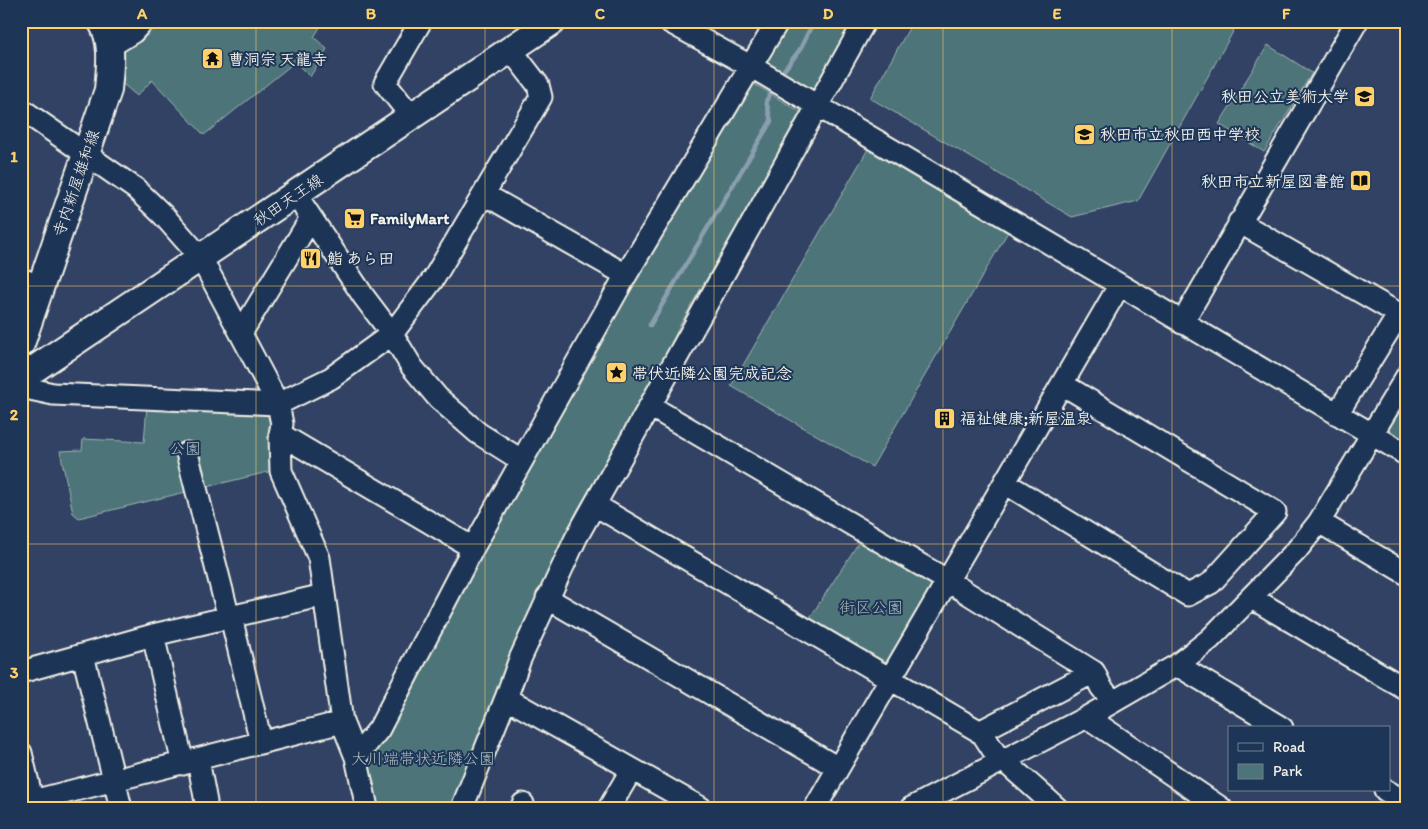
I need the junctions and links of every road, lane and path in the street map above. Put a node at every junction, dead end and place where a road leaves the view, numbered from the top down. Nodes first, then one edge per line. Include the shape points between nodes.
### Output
1 (101, 21) edge
2 (421, 21) edge
3 (553, 21) edge
4 (668, 21) edge
5 (778, 21) edge
6 (865, 21) edge
7 (1357, 21) edge
8 (133, 25) edge
9 (109, 47) junction
10 (511, 50) junction
11 (757, 70) junction
12 (811, 103) junction
13 (21, 109) edge
14 (411, 116) junction
15 (86, 154) junction
16 (484, 194) junction
17 (296, 195) junction
18 (311, 218) junction
19 (1239, 222) junction
20 (201, 258) junction
21 (626, 276) junction
22 (31, 282) edge
23 (1119, 286) junction
24 (1403, 319) edge
25 (1182, 323) junction
26 (241, 333) junction
27 (392, 334) junction
28 (21, 344) edge
29 (22, 376) edge
30 (1407, 376) edge
31 (1062, 384) junction
32 (278, 404) junction
33 (650, 406) junction
34 (1337, 414) junction
35 (280, 434) junction
36 (1371, 434) junction
37 (187, 453) dead end
38 (1407, 455) edge
39 (521, 460) junction
40 (1005, 483) junction
41 (595, 505) junction
42 (1319, 522) junction
43 (473, 548) junction
44 (1407, 574) edge
45 (948, 581) junction
46 (324, 595) junction
47 (547, 598) junction
48 (1252, 598) junction
49 (230, 617) junction
50 (153, 635) junction
51 (83, 655) junction
52 (1178, 665) junction
53 (21, 672) edge
54 (1094, 672) junction
55 (889, 677) junction
56 (1407, 690) edge
57 (506, 698) junction
58 (1112, 701) junction
59 (1087, 717) junction
60 (342, 722) junction
61 (1279, 726) edge
62 (979, 732) junction
63 (261, 742) junction
64 (21, 753) edge
65 (356, 757) junction
66 (1004, 761) junction
67 (190, 762) junction
68 (838, 768) junction
69 (632, 769) junction
70 (116, 780) junction
71 (1388, 792) edge
72 (206, 802) dead end
73 (29, 804) edge
74 (1406, 806) edge
75 (121, 808) edge
76 (367, 808) edge
77 (462, 808) edge
78 (609, 808) edge
79 (701, 808) edge
80 (815, 808) edge
81 (911, 808) edge
82 (1057, 808) edge
83 (1221, 808) edge

1 - 9 main road, 寺内新屋雄和線
2 - 14 street via 385,83
3 - 10 main road, 秋田天王線
4 - 11 street
5 - 11 street
6 - 12 street
7 - 19 street
8 - 9 street
9 - 15 main road, 寺内新屋雄和線 via 108,90
10 - 14 main road, 秋田天王線
10 - 16 street via 538,85 541,97
11 - 12 street
11 - 21 street
12 - 23 street
12 - 33 street
13 - 15 street
14 - 17 main road, 秋田天王線
15 - 20 street via 136,190
15 - 22 main road, 寺内新屋雄和線
16 - 21 street
16 - 27 street via 434,278
17 - 18 street
17 - 20 main road, 秋田天王線
18 - 26 street
18 - 27 street
19 - 24 street
19 - 25 street
20 - 26 street
20 - 29 main road, 秋田天王線
21 - 39 street
22 - 28 main road, 寺内新屋雄和線
23 - 25 street
23 - 31 street
24 - 34 street
25 - 34 street
26 - 32 street
27 - 32 street via 331,378
27 - 39 street via 412,367 438,398 478,433
29 - 32 street via 53,394
30 - 36 street
31 - 40 street
31 - 40 street via 1275,512 1211,583 1188,595
32 - 35 street via 282,424
33 - 41 street
33 - 45 street
34 - 36 street
35 - 43 street
35 - 46 street via 281,470 319,558
36 - 38 street
36 - 42 street
37 - 49 street
39 - 43 street
40 - 45 street
41 - 47 street
41 - 55 street
42 - 44 street
42 - 48 street
43 - 65 street via 379,729
45 - 54 street
45 - 55 street
46 - 49 street
46 - 60 street
47 - 57 street
47 - 68 street
48 - 52 street
48 - 56 street
49 - 50 street
49 - 63 street
50 - 51 street
50 - 67 street
51 - 53 street
51 - 70 street
52 - 58 street
52 - 61 street
54 - 58 street
54 - 62 street
55 - 62 street
55 - 68 street
57 - 69 street
57 - 77 street
58 - 59 street
59 - 66 street
59 - 83 street
60 - 63 street
60 - 65 street
62 - 66 street
63 - 67 street
64 - 73 street
65 - 76 street
66 - 81 street
66 - 82 street
67 - 70 street
67 - 72 street
68 - 80 street
69 - 78 street
69 - 79 street
70 - 73 street
70 - 75 street
71 - 74 street

